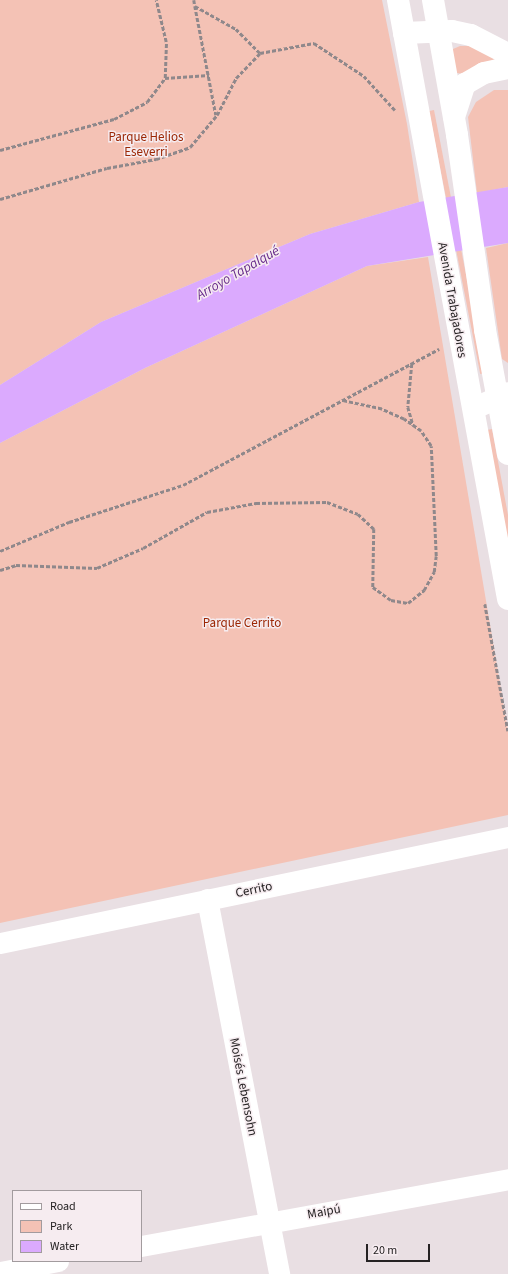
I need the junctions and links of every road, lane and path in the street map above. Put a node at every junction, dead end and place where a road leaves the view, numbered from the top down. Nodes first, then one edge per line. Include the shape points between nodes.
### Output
1 (156, 0) edge
2 (194, 0) edge
3 (398, 0) edge
4 (433, 0) edge
5 (195, 6) junction
6 (438, 32) junction
7 (404, 33) junction
8 (260, 53) junction
9 (508, 54) edge
10 (508, 68) edge
11 (209, 76) junction
12 (165, 78) junction
13 (398, 114) dead end
14 (216, 115) junction
15 (456, 126) junction
16 (0, 150) edge
17 (0, 199) edge
18 (450, 343) junction
19 (412, 364) junction
20 (502, 395) edge
21 (344, 402) junction
22 (474, 408) junction
23 (413, 426) junction
24 (508, 454) edge
25 (0, 551) edge
26 (0, 570) edge
27 (508, 599) edge
28 (508, 836) edge
29 (207, 899) junction
30 (0, 943) edge
31 (508, 1179) edge
32 (269, 1222) junction
33 (142, 1246) edge
34 (53, 1262) edge
35 (0, 1272) edge
36 (278, 1274) edge

1 - 12 path via 166,42
2 - 5 path
3 - 7 main road, Avenida Trabajadores
4 - 6 main road
5 - 8 path via 236,29
5 - 11 path
6 - 7 main road
6 - 9 main road via 452,31 471,35
6 - 15 main road
7 - 18 main road, Avenida Trabajadores via 423,133
8 - 13 path via 314,43 364,76
8 - 14 path via 236,78
10 - 15 main road via 484,73 465,84
11 - 12 path
11 - 14 path
12 - 16 path via 147,102 114,119
14 - 17 path via 190,147 156,159 107,168
15 - 20 main road via 485,330
18 - 19 path
18 - 22 main road, Avenida Trabajadores
19 - 21 path
19 - 23 path via 408,407
20 - 22 main road
20 - 24 main road
21 - 23 path via 382,410
21 - 25 path via 183,485 69,522
22 - 27 main road, Avenida Trabajadores
23 - 26 path via 421,431 431,446 436,556 434,572 424,590 408,603 391,600 373,587 374,528 358,514 327,502 256,503 207,512 143,548 97,568 16,565
28 - 29 street, Cerrito
29 - 30 street, Cerrito
29 - 32 street, Moisés Lebensohn
31 - 32 street, Maipú
32 - 33 street, Maipú
32 - 36 street, Moisés Lebensohn
34 - 35 street

